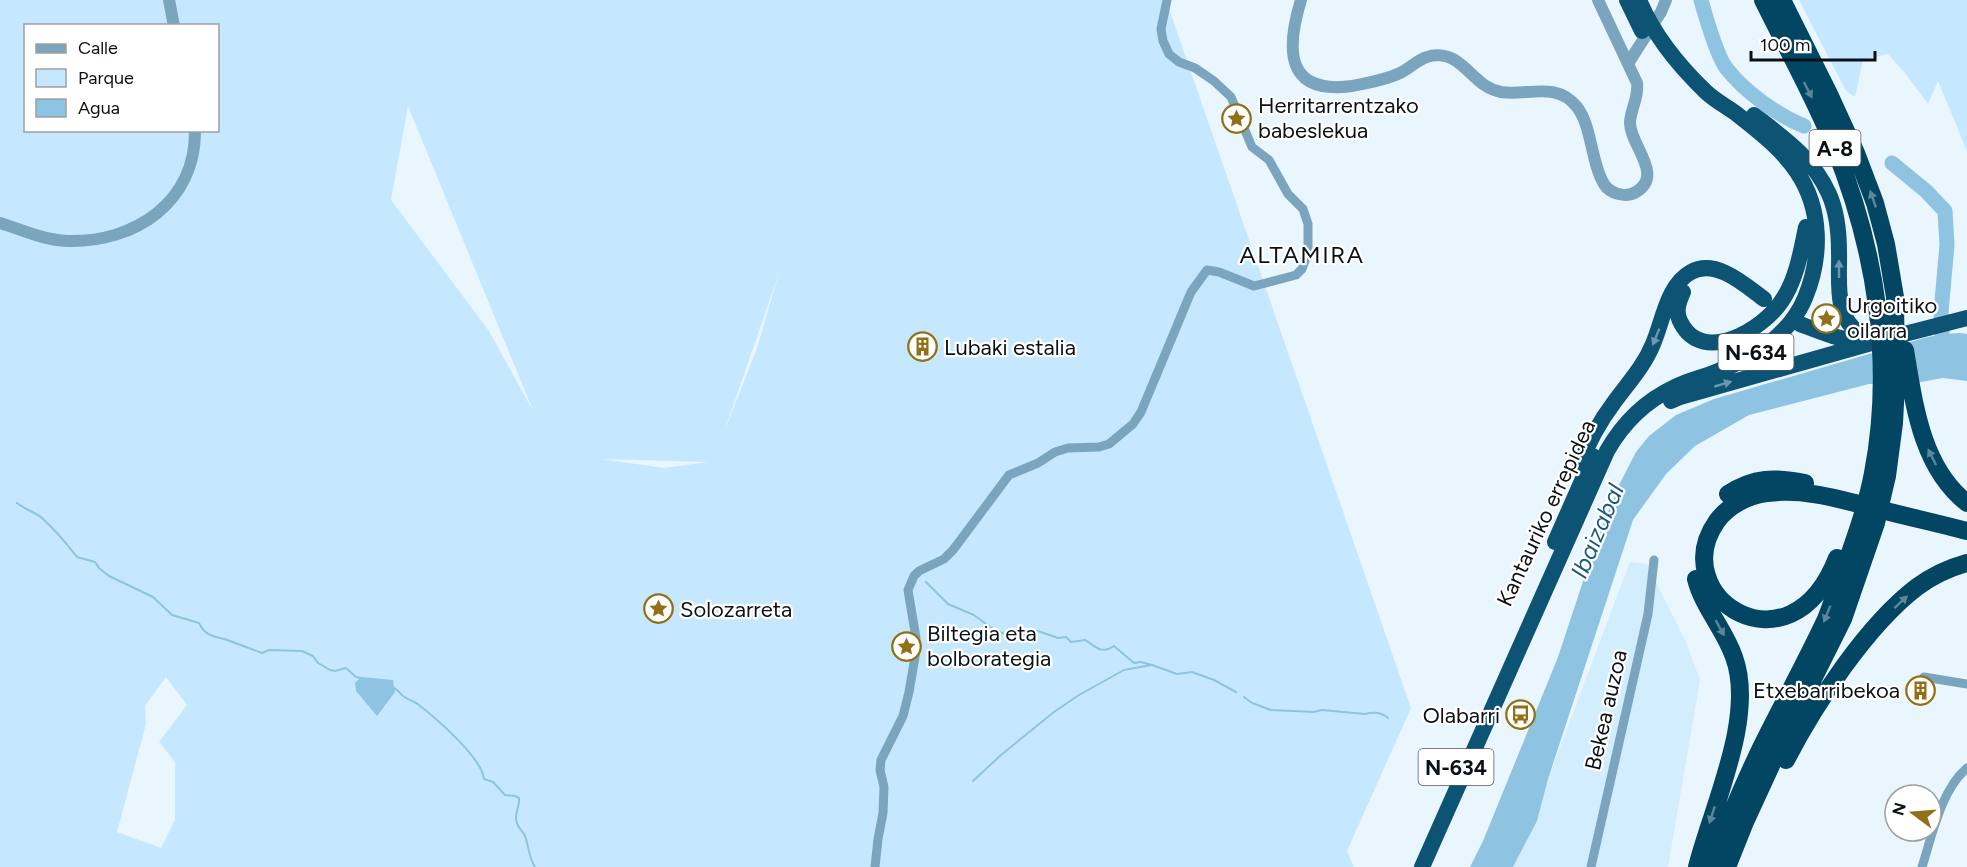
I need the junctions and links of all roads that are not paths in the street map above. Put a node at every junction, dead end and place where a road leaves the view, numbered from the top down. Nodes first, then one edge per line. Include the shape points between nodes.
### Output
1 (169, 0) edge
2 (1167, 0) edge
3 (1301, 0) edge
4 (1598, 0) edge
5 (1627, 0) edge
6 (1640, 0) edge
7 (1763, 0) edge
8 (1782, 0) edge
9 (1663, 6) edge
10 (174, 24) edge
11 (1670, 54) junction
12 (1629, 62) junction
13 (195, 132) edge
14 (0, 223) edge
15 (1806, 227) junction
16 (1734, 278) junction
17 (1764, 298) dead end
18 (1962, 319) edge
19 (1895, 329) junction
20 (1836, 352) junction
21 (1896, 385) junction
22 (1874, 474) junction
23 (1967, 503) edge
24 (1863, 520) junction
25 (1967, 521) edge
26 (1967, 531) edge
27 (1557, 537) junction
28 (1654, 560) dead end
29 (1967, 563) edge
30 (1527, 631) junction
31 (1924, 677) dead end
32 (1967, 684) edge
33 (1967, 768) edge
34 (875, 867) edge
35 (1412, 867) edge
36 (1422, 867) edge
37 (1591, 867) edge
38 (1697, 867) edge
39 (1710, 867) edge
40 (1727, 867) edge
41 (1737, 867) edge
42 (1922, 867) edge

1 - 10 street
2 - 34 street via 1161,29 1169,54 1195,68 1232,97 1252,147 1269,160 1288,194 1303,209 1308,224 1308,252 1296,275 1254,286 1207,270 1191,292 1133,424 1109,444 1055,452 1009,474 944,560 914,576 908,590 915,657 903,716 880,760 883,813
3 - 12 street via 1293,31 1293,52 1298,69 1313,84 1336,87 1383,79 1437,55 1452,58 1492,90 1560,93 1580,111 1604,184 1623,195 1636,192 1647,174 1630,127 1638,88
4 - 12 street
5 - 15 highway, Kantauriko errepidea / N-634 via 1652,45 1698,99 1756,143 1786,176 1797,194
6 - 11 highway, Kantauriko errepidea / N-634 via 1647,19
7 -> 21 highway, A-8 via 1816,106 1854,201
19 -> 8 highway, A-8 via 1895,297 1886,244 1867,180
9 - 12 street
19 -> 11 highway via 1861,334 1851,326 1839,289 1834,208 1823,182 1802,153
11 - 30 highway, Kantauriko errepidea / N-634 via 1707,93 1761,134 1797,172 1815,216 1817,258 1812,279 1796,317 1778,336 1751,356 1675,387 1646,404 1626,422 1607,451
13 - 14 street via 191,162 180,190 154,216 126,231 98,239 66,241
15 - 16 highway via 1788,289 1766,318 1750,331 1716,343 1692,337 1678,318 1677,306 1684,290 1691,282 1711,274
15 - 27 highway, Kantauriko errepidea / N-634 via 1802,276 1786,310 1744,347 1670,379 1620,414 1598,445
16 - 17 highway
16 -> 27 highway via 1712,268 1702,269 1691,272 1675,288 1643,364 1585,451
18 - 19 highway via 1931,327
19 - 20 highway
19 - 20 highway via 1847,340 1800,324
19 - 21 highway
30 -> 20 highway via 1563,573 1616,455 1637,425 1680,396
21 - 22 highway, A-8 via 1894,423
21 - 22 highway, A-8 via 1881,416
23 -> 21 highway via 1930,453 1918,420
22 - 24 highway
22 - 24 highway, A-8
24 - 26 highway via 1812,601 1785,617 1746,616 1732,610 1711,587 1704,556 1712,528 1723,514 1750,496 1785,491 1815,494
24 -> 39 highway, A-8 via 1826,618 1754,762
24 - 40 highway, A-8 via 1843,619 1785,735
25 -> 38 highway via 1782,478 1754,481 1730,492 1714,506 1702,524 1693,558 1697,582 1735,658 1741,691 1739,724
27 - 35 highway, Kantauriko errepidea / N-634
28 - 37 street, Bekea auzoa via 1648,614
41 -> 29 highway via 1795,742 1861,645 1917,588 1939,573
30 - 36 highway, Kantauriko errepidea / N-634
31 - 32 street
33 - 42 street via 1952,785

